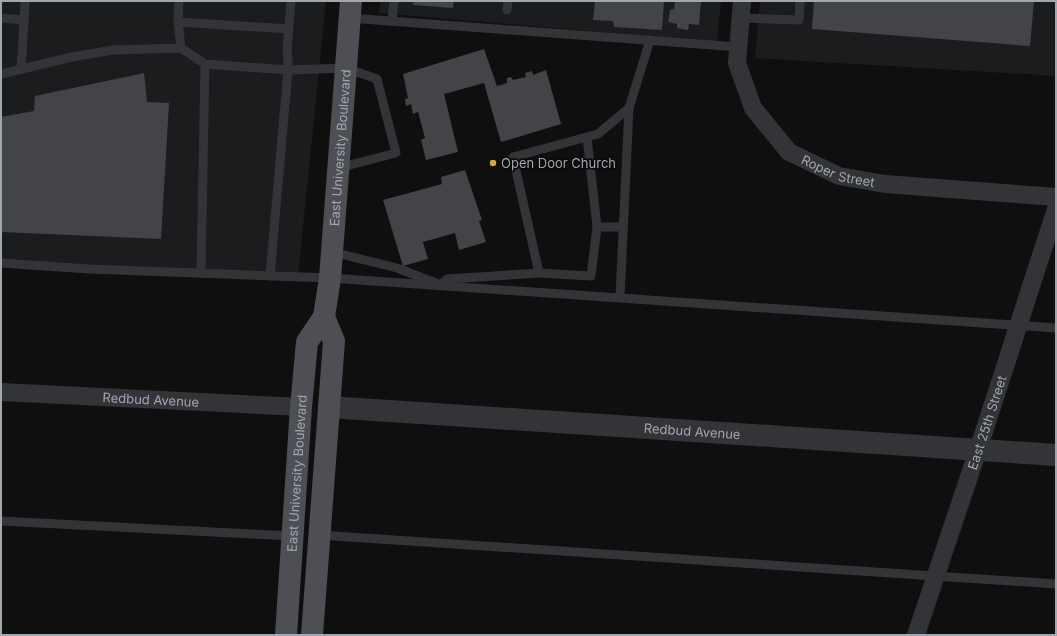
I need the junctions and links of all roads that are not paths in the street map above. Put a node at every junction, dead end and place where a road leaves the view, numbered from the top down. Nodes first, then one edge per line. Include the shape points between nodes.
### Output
1 (25, 1) edge
2 (179, 1) edge
3 (291, 1) edge
4 (394, 1) edge
5 (800, 1) edge
6 (350, 9) edge
7 (741, 9) edge
8 (1, 18) edge
9 (24, 20) junction
10 (392, 21) junction
11 (178, 22) junction
12 (289, 29) junction
13 (650, 40) junction
14 (739, 47) junction
15 (181, 48) junction
16 (205, 64) junction
17 (346, 68) junction
18 (21, 70) junction
19 (288, 70) junction
20 (1, 74) edge
21 (629, 108) junction
22 (587, 137) junction
23 (338, 168) junction
24 (1056, 197) edge
25 (1056, 210) edge
26 (597, 226) junction
27 (624, 227) junction
28 (332, 252) junction
29 (1, 264) edge
30 (201, 273) junction
31 (539, 273) junction
32 (270, 276) junction
33 (330, 278) junction
34 (442, 285) junction
35 (620, 298) junction
36 (324, 317) junction
37 (1019, 325) junction
38 (1056, 328) edge
39 (1, 392) edge
40 (329, 407) junction
41 (300, 408) junction
42 (978, 450) junction
43 (1056, 455) edge
44 (1, 521) edge
45 (319, 535) junction
46 (292, 536) junction
47 (936, 576) junction
48 (1056, 584) edge
49 (286, 635) edge
50 (312, 635) edge
51 (916, 635) edge

1 - 9 lane
2 - 11 lane
3 - 12 lane
4 - 10 lane
5 - 7 lane via 799,20
6 - 10 lane
6 - 17 main road, East University Boulevard
7 - 14 street, Roper Street
8 - 9 lane
9 - 18 lane
10 - 13 lane
11 - 12 lane
11 - 15 lane
12 - 19 lane
13 - 14 lane
13 - 21 lane
14 - 24 street, Roper Street via 737,63 753,108 789,152 839,176 886,184
15 - 16 lane
15 - 18 lane via 113,50
16 - 19 lane
16 - 30 lane
17 - 19 lane
17 - 23 main road, East University Boulevard
17 - 23 lane via 378,79 396,153
18 - 20 lane
19 - 32 lane
21 - 22 lane via 598,134
21 - 27 lane
22 - 26 lane
22 - 31 lane via 513,157
23 - 28 main road, East University Boulevard
25 - 37 street, East 25th Street
26 - 27 lane
26 - 31 lane via 591,276
27 - 35 lane
28 - 33 main road, East University Boulevard
28 - 34 lane via 396,268
29 - 30 lane
30 - 32 lane
31 - 34 lane via 447,279
32 - 33 lane
33 - 34 lane
33 - 36 main road, East University Boulevard
34 - 35 lane
35 - 37 lane
36 - 40 main road, East University Boulevard via 334,341
36 - 41 main road, East University Boulevard via 307,342
37 - 38 lane
37 - 42 street, East 25th Street
39 - 41 street, Redbud Avenue
40 - 42 street, Redbud Avenue
40 - 45 main road, East University Boulevard
41 - 46 main road, East University Boulevard
42 - 43 street, Redbud Avenue
42 - 47 street, East 25th Street
44 - 46 lane
45 - 47 lane
45 - 50 main road, East University Boulevard
46 - 49 main road, East University Boulevard
47 - 48 lane
47 - 51 street, East 25th Street

